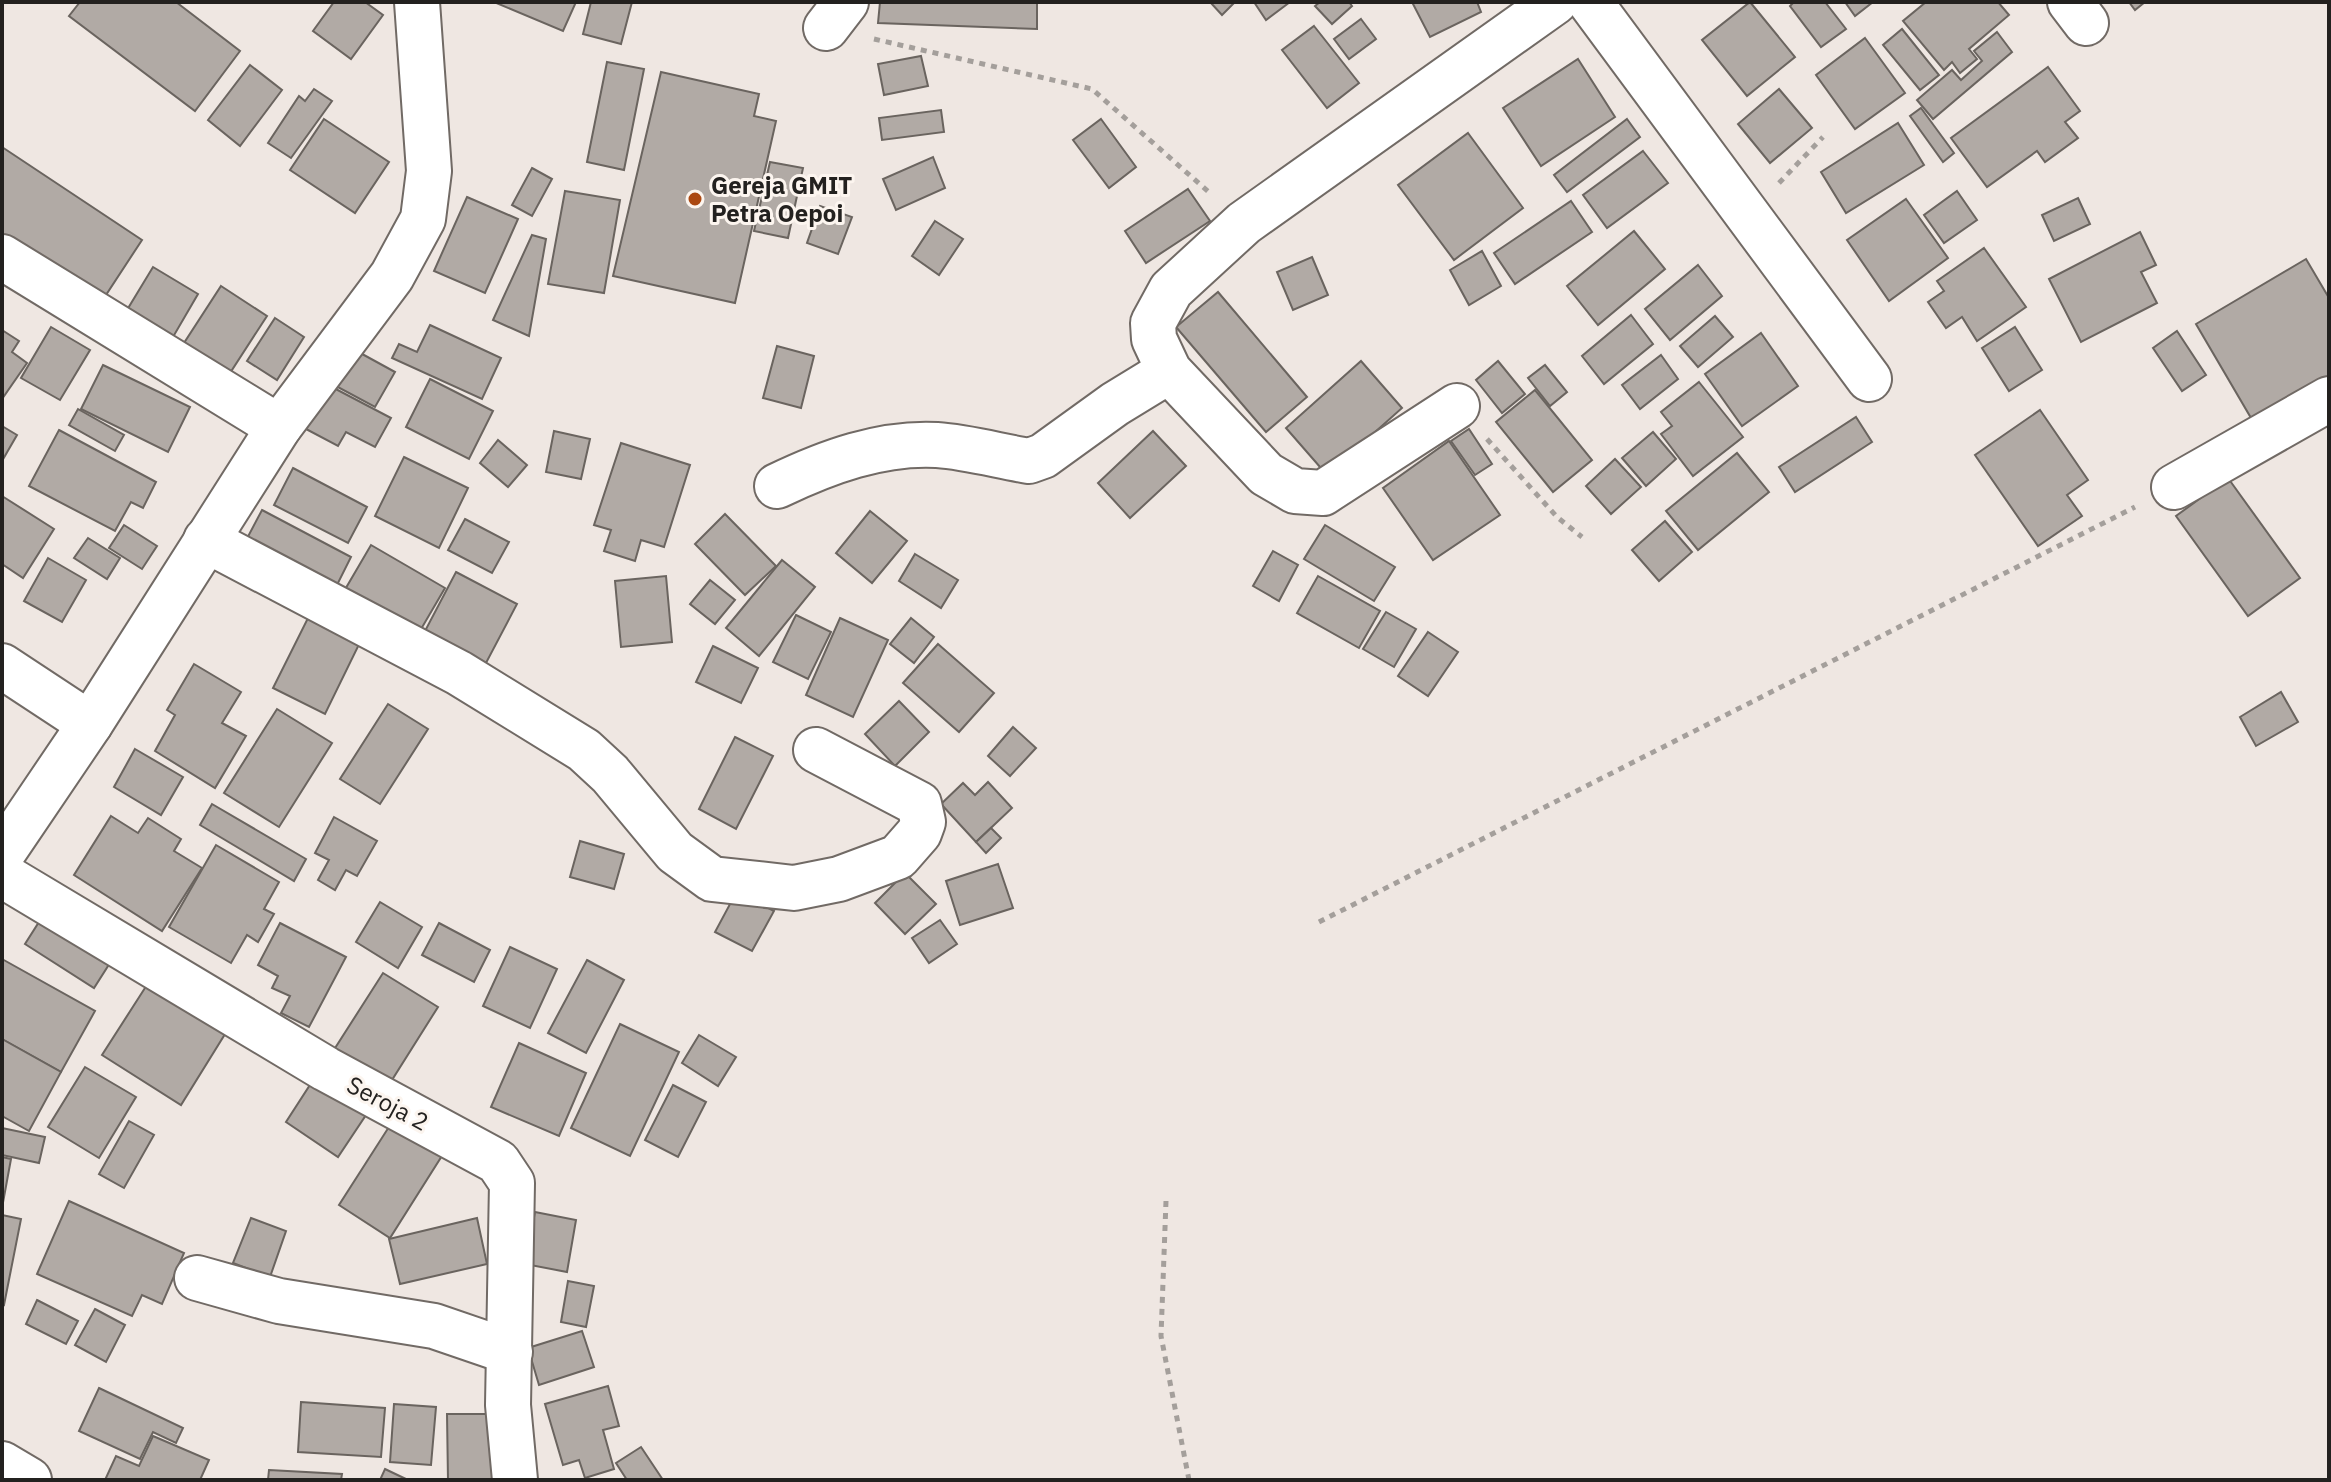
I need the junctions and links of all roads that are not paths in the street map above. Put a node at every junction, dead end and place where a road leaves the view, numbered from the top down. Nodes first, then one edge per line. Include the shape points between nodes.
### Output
1 (417, 2) edge
2 (1555, 2) edge
3 (1590, 2) edge
4 (2, 257) edge
5 (1169, 371) junction
6 (1869, 379) dead end
7 (2329, 399) edge
8 (1457, 406) road end
9 (279, 427) junction
10 (777, 486) dead end
11 (2174, 487) road end
12 (206, 540) junction
13 (2, 666) edge
14 (90, 724) junction
15 (816, 750) dead end
16 (2, 854) edge
17 (2, 875) edge
18 (197, 1278) dead end
19 (510, 1352) junction
20 (2, 1464) edge
21 (29, 1480) edge
22 (515, 1480) edge

1 - 9 street via 429,171 423,219 392,276
2 - 5 street via 1244,223 1171,290 1153,323 1154,339
3 - 6 street
4 - 9 street
5 - 8 street via 1266,474 1311,495 1323,493
5 - 10 street via 1029,461 938,445 896,446 823,464
7 - 11 street
9 - 12 street
12 - 14 street
12 - 15 street via 459,673 584,750 675,852 712,879 794,888 839,879 898,857 910,844 923,822 919,804
13 - 14 street
14 - 16 street
17 - 19 street, Seroja 2 via 326,1069 498,1162 512,1183
18 - 19 street via 339,1313 434,1326
19 - 22 street, Seroja 2 via 508,1405
20 - 21 street

